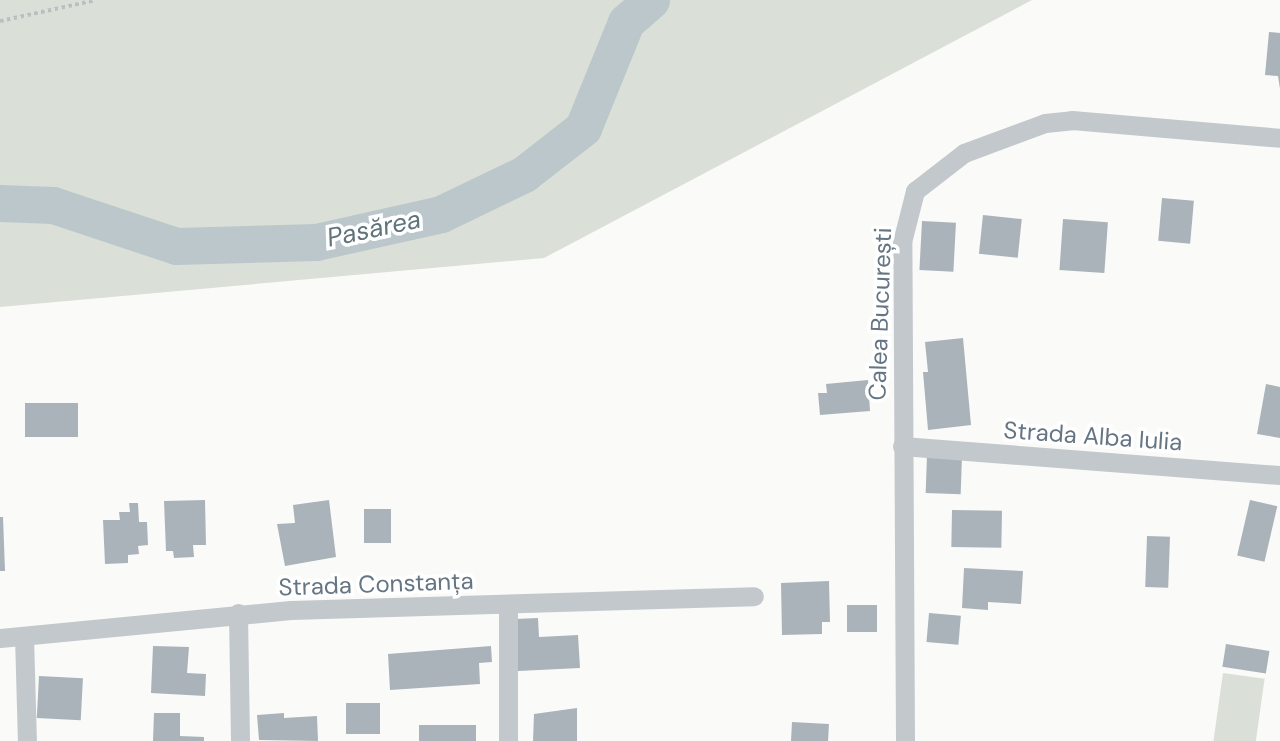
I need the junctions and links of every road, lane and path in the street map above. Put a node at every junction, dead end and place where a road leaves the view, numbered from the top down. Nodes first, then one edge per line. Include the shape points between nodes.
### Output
1 (96, 0) edge
2 (0, 21) edge
3 (1280, 138) edge
4 (902, 446) junction
5 (1280, 475) edge
6 (754, 596) dead end
7 (508, 605) junction
8 (238, 613) junction
9 (24, 636) junction
10 (0, 638) edge
11 (27, 741) edge
12 (240, 741) edge
13 (508, 741) edge
14 (905, 741) edge

1 - 2 path
3 - 4 street, Calea București via 1072,120 1045,123 964,153 922,181 911,200 902,242
4 - 5 street, Strada Alba Iulia
4 - 14 street, Calea București
6 - 7 street, Strada Constanța
7 - 8 street, Strada Constanța
7 - 13 street
8 - 9 street, Strada Constanța
8 - 12 street
9 - 10 street, Strada Constanța
9 - 11 street

